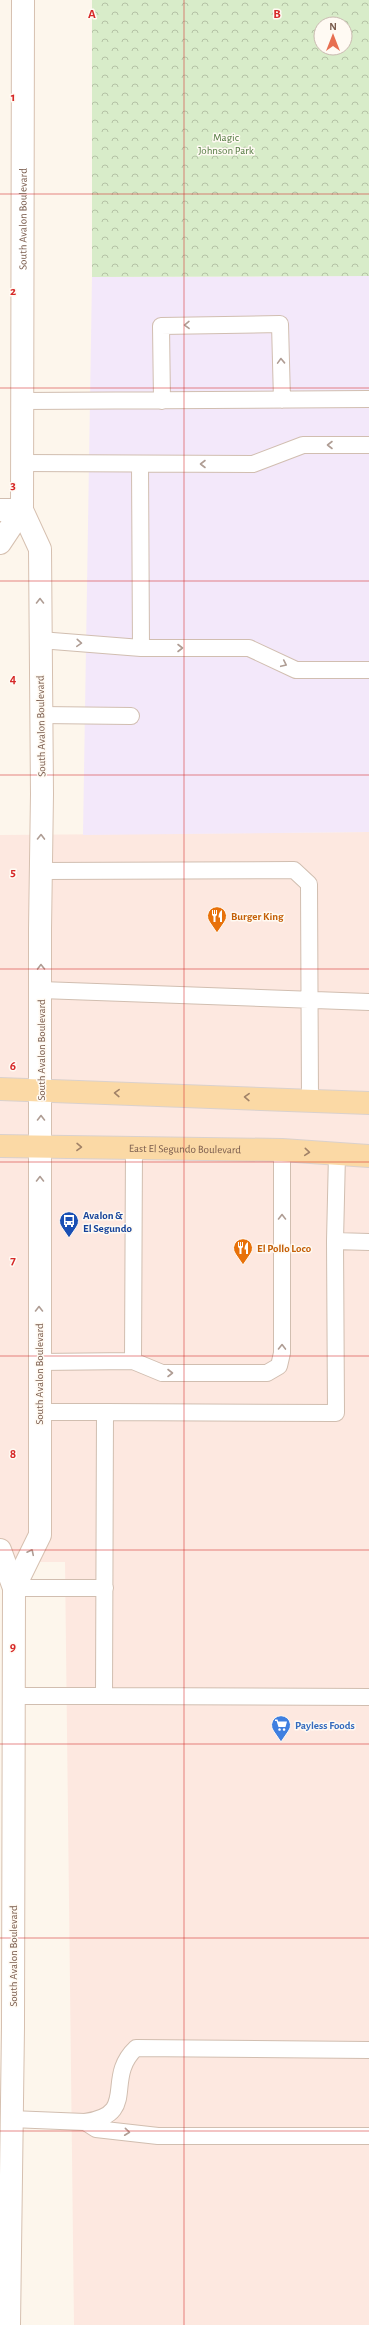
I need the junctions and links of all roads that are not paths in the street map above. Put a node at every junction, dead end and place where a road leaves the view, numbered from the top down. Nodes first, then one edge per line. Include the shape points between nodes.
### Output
1 (23, 0) edge
2 (369, 399) edge
3 (282, 400) junction
4 (22, 402) junction
5 (162, 402) junction
6 (369, 445) edge
7 (22, 463) junction
8 (140, 464) junction
9 (0, 510) edge
10 (22, 510) junction
11 (0, 543) edge
12 (40, 640) junction
13 (141, 648) junction
14 (369, 670) edge
15 (41, 715) junction
16 (131, 716) dead end
17 (40, 871) junction
18 (41, 990) junction
19 (310, 1000) junction
20 (369, 1002) edge
21 (0, 1089) edge
22 (41, 1090) junction
23 (310, 1100) junction
24 (369, 1103) edge
25 (0, 1146) edge
26 (40, 1146) junction
27 (134, 1148) junction
28 (282, 1150) junction
29 (337, 1154) junction
30 (369, 1156) edge
31 (334, 1241) junction
32 (369, 1242) edge
33 (39, 1362) junction
34 (133, 1362) junction
35 (39, 1412) junction
36 (105, 1412) junction
37 (0, 1550) edge
38 (7, 1588) edge
39 (105, 1588) junction
40 (14, 1696) junction
41 (104, 1696) junction
42 (369, 1697) edge
43 (7, 2027) edge
44 (369, 2050) edge
45 (12, 2119) junction
46 (95, 2123) junction
47 (369, 2136) edge
48 (9, 2325) edge

1 - 4 main road, South Avalon Boulevard
2 - 3 lane
3 - 5 lane
3 -> 5 lane via 280,324 162,326
4 - 5 lane
4 - 7 main road, South Avalon Boulevard
6 -> 8 lane via 303,445 253,464
7 - 8 lane
7 - 10 main road, South Avalon Boulevard
8 - 13 lane
9 - 10 main road
10 - 11 main road
12 -> 10 main road, South Avalon Boulevard via 40,549
12 -> 13 lane
12 - 15 main road, South Avalon Boulevard
13 -> 14 lane via 249,648 296,670
15 - 16 lane
17 -> 15 main road, South Avalon Boulevard
18 -> 17 main road, South Avalon Boulevard
17 - 19 lane via 294,870 309,884
18 - 19 lane
18 - 22 main road, South Avalon Boulevard
19 - 20 lane
19 - 23 lane
21 - 22 main road
23 -> 22 main road
26 -> 22 main road, South Avalon Boulevard
23 - 24 main road
25 - 26 main road, East El Segundo Boulevard
26 -> 27 main road, East El Segundo Boulevard
33 -> 26 main road, South Avalon Boulevard
27 - 28 main road, East El Segundo Boulevard
27 - 34 lane
28 -> 29 main road, East El Segundo Boulevard
34 -> 28 lane via 162,1373 267,1372 278,1366 282,1353
29 - 30 main road, East El Segundo Boulevard
29 - 31 lane
31 - 32 lane
31 - 36 lane via 336,1413
33 - 34 lane
33 - 35 main road, South Avalon Boulevard
35 - 36 lane
38 -> 35 main road, South Avalon Boulevard via 40,1535
36 - 39 lane
37 - 38 main road, South Avalon Boulevard
38 - 39 lane
38 - 40 main road, South Avalon Boulevard
39 - 41 lane
40 - 41 lane
40 - 43 main road, South Avalon Boulevard
41 - 42 lane
43 - 45 main road, South Avalon Boulevard
44 - 46 lane via 136,2048 128,2055 120,2075 119,2099 115,2109
45 - 46 lane
45 - 48 main road, South Avalon Boulevard
46 -> 47 lane via 158,2136

